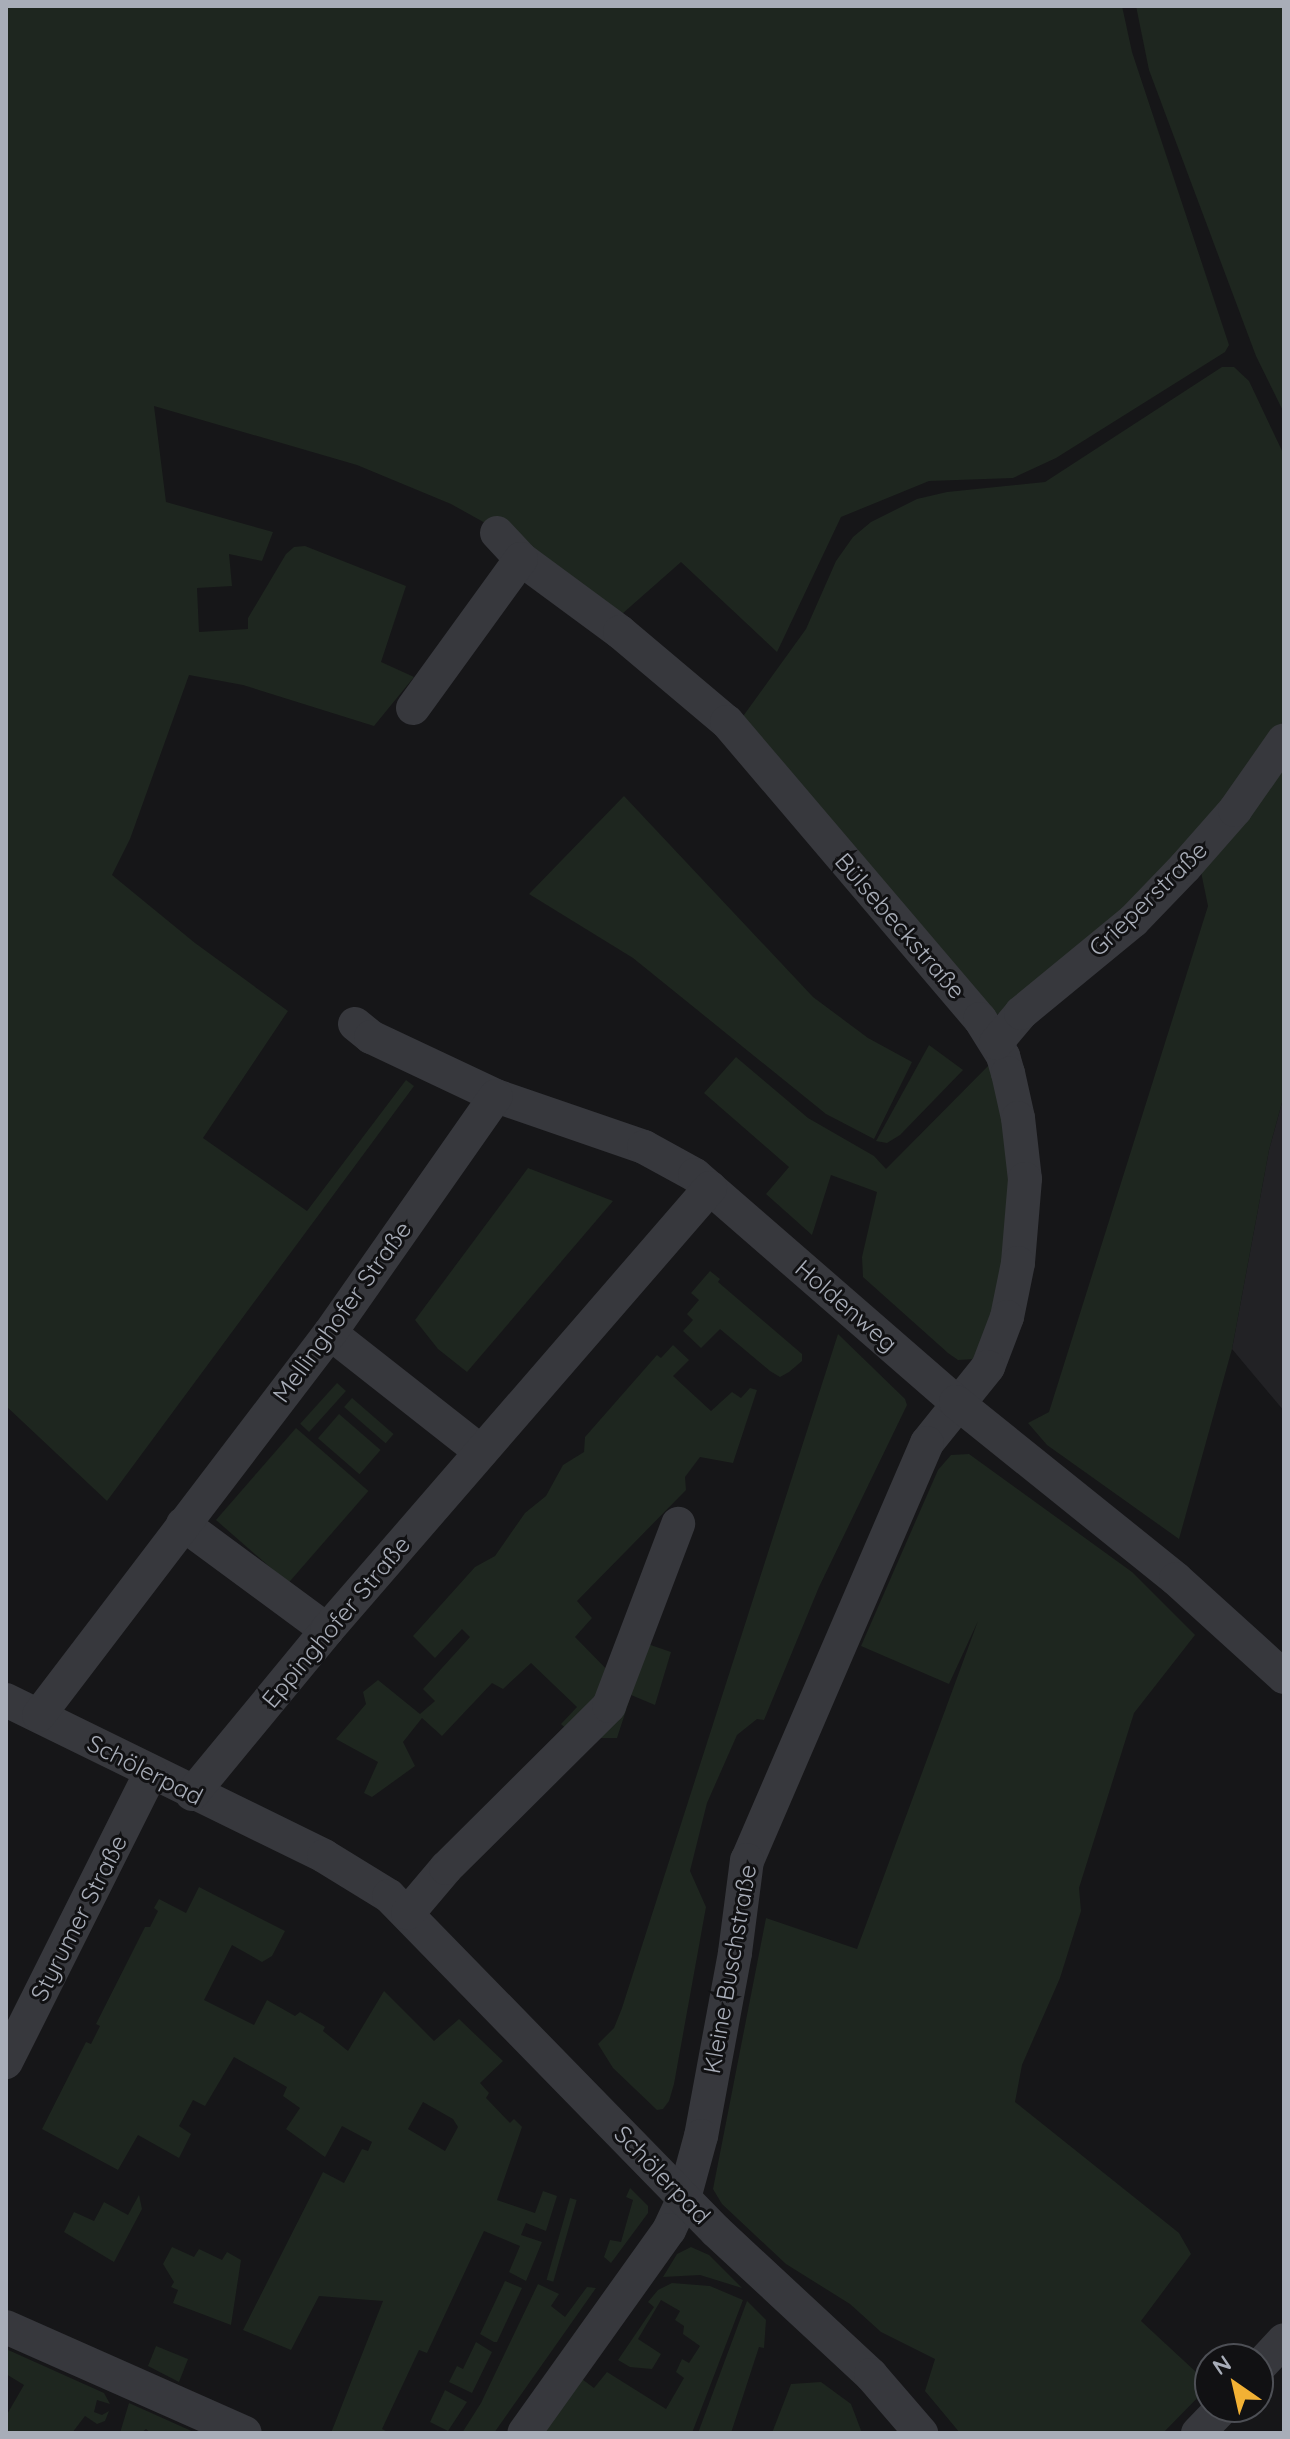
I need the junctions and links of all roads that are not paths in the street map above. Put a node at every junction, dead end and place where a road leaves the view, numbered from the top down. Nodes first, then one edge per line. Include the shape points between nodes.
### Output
1 (497, 533) dead end
2 (521, 559) junction
3 (413, 708) dead end
4 (1284, 740) edge
5 (355, 1024) dead end
6 (996, 1043) junction
7 (496, 1096) junction
8 (710, 1188) junction
9 (330, 1333) junction
10 (956, 1402) junction
11 (481, 1452) junction
12 (183, 1524) junction
13 (678, 1524) dead end
14 (327, 1630) junction
15 (1284, 1677) edge
16 (6, 1700) edge
17 (39, 1715) junction
18 (151, 1773) junction
19 (192, 1794) junction
20 (408, 1913) junction
21 (6, 2062) edge
22 (684, 2198) junction
23 (6, 2327) edge
24 (245, 2433) edge
25 (524, 2433) edge
26 (921, 2433) edge

1 - 2 street, Bülsebeckstraße
2 - 3 street
2 - 6 street, Bülsebeckstraße via 620,632 727,722
4 - 6 street, Grieperstraße via 1235,810 1185,867 1133,921 1021,1013
5 - 7 street, Holdenweg via 371,1037
6 - 10 street, Bülsebeckstraße via 1014,1096 1024,1161 1018,1263 1007,1317 988,1367
7 - 8 street, Holdenweg via 644,1147
7 - 9 street, Mellinghofer Straße
8 - 10 street, Holdenweg
8 - 11 street, Eppinghofer Straße
9 - 11 street
9 - 12 street, Mellinghofer Straße
10 - 15 street, Holdenweg via 1176,1579
10 - 22 street, Kleine Buschstraße via 927,1443 747,1860 745,1900 710,2091
11 - 14 street, Eppinghofer Straße
12 - 14 street
12 - 17 street, Mellinghofer Straße
13 - 20 street via 609,1706 446,1868
14 - 19 street, Eppinghofer Straße
16 - 17 street, Schölerpad
17 - 18 street, Schölerpad
18 - 19 street, Schölerpad
18 - 21 street, Styrumer Straße
19 - 20 street, Schölerpad via 351,1870
20 - 22 street, Schölerpad
22 - 25 street, Kleine Buschstraße via 669,2230
22 - 26 street, Schölerpad via 857,2362
23 - 24 street

